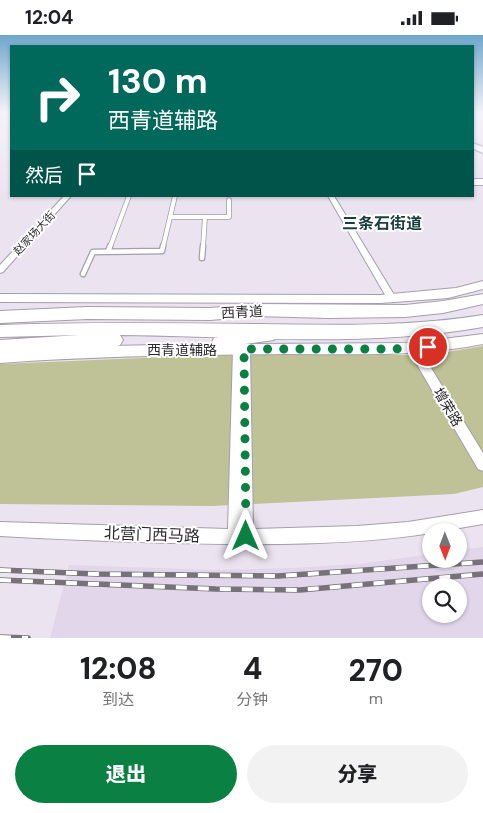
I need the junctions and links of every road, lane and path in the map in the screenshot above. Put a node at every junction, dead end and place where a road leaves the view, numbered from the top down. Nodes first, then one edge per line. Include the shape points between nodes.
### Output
1 (67, 197) edge
2 (129, 197) edge
3 (175, 197) edge
4 (332, 197) edge
5 (229, 200) dead end
6 (170, 217) junction
7 (205, 217) junction
8 (108, 251) junction
9 (202, 258) dead end
10 (0, 271) edge
11 (83, 274) dead end
12 (483, 285) edge
13 (456, 292) junction
14 (0, 298) edge
15 (391, 298) junction
16 (483, 299) edge
17 (0, 304) edge
18 (256, 310) junction
19 (293, 311) junction
20 (0, 317) edge
21 (483, 321) edge
22 (0, 331) edge
23 (250, 331) junction
24 (312, 331) junction
25 (483, 339) edge
26 (0, 347) edge
27 (413, 348) junction
28 (153, 349) junction
29 (241, 349) junction
30 (0, 357) edge
31 (483, 465) edge
32 (483, 517) edge
33 (0, 529) edge
34 (241, 536) junction

1 - 10 street, 赵家场大街
2 - 8 lane
3 - 6 lane
4 - 15 street
5 - 7 lane via 228,217
6 - 7 lane
6 - 8 lane via 162,251
7 - 9 lane
8 - 11 lane via 93,252
12 - 13 street
13 - 15 street
13 - 19 street via 411,301
14 - 15 street
16 - 19 highway, 西青道 via 405,311
17 - 18 highway via 205,306
18 - 19 highway, 西青道
18 - 20 highway, 西青道 via 210,314 87,313
21 - 24 highway, 西青道 via 425,331
22 - 23 highway, 西青道
23 - 24 highway, 西青道
23 - 26 highway
24 - 28 street
25 - 27 street, 西青道辅路
27 - 29 street, 西青道辅路
27 - 31 street, 增荣路
28 - 29 street, 西青道辅路
28 - 30 street, 西青道辅路
29 - 34 street
32 - 34 street, 北营门西马路 via 383,531
33 - 34 street, 北营门西马路

